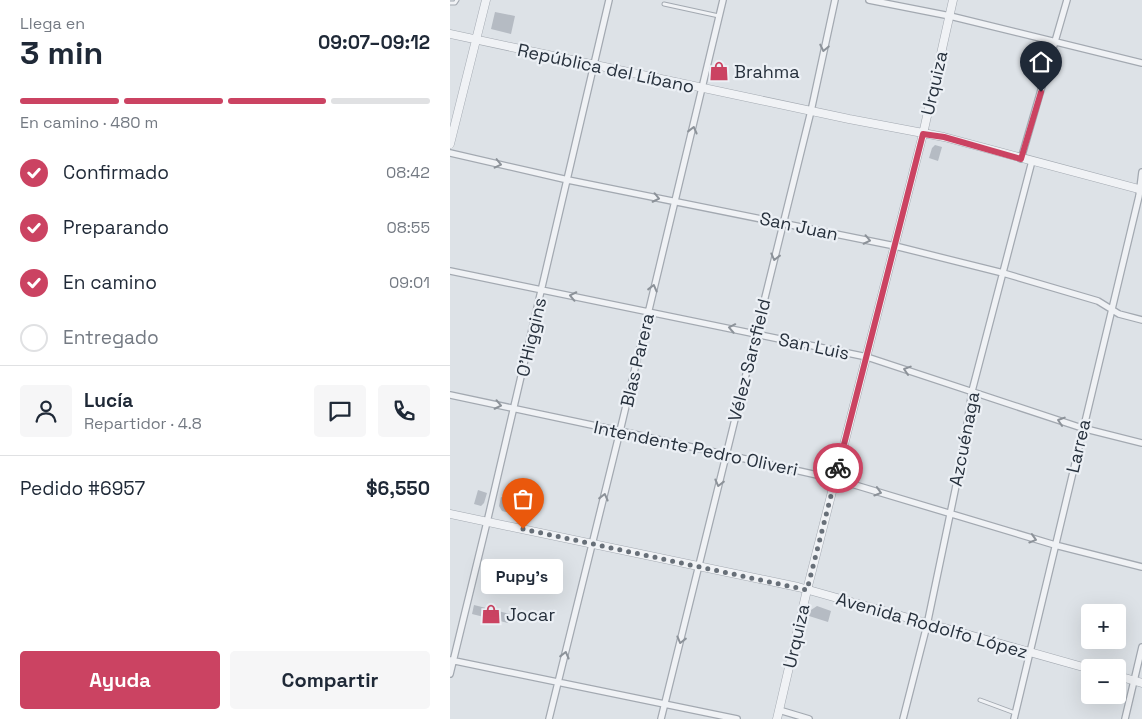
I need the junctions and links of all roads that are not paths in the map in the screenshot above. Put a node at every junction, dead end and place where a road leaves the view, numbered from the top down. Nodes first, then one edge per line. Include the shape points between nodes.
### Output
1 (457, 0) edge
2 (486, 0) edge
3 (609, 0) edge
4 (723, 0) edge
5 (835, 0) edge
6 (869, 0) edge
7 (953, 0) edge
8 (1067, 0) edge
9 (450, 3) edge
10 (664, 4) dead end
11 (719, 16) junction
12 (950, 16) junction
13 (450, 34) edge
14 (476, 41) junction
15 (1056, 41) junction
16 (1142, 63) edge
17 (594, 65) junction
18 (703, 88) junction
19 (811, 111) junction
20 (923, 134) junction
21 (450, 144) edge
22 (450, 153) edge
23 (1021, 159) junction
24 (1032, 162) junction
25 (1142, 172) edge
26 (568, 180) junction
27 (1141, 190) edge
28 (675, 202) junction
29 (783, 222) junction
30 (895, 246) junction
31 (450, 271) edge
32 (1002, 273) junction
33 (542, 289) junction
34 (1111, 309) junction
35 (647, 311) junction
36 (1142, 320) edge
37 (756, 333) junction
38 (867, 357) junction
39 (972, 391) junction
40 (450, 395) edge
41 (514, 409) junction
42 (1082, 428) junction
43 (620, 431) junction
44 (1142, 443) edge
45 (726, 454) junction
46 (835, 479) junction
47 (450, 514) edge
48 (949, 514) junction
49 (487, 522) junction
50 (593, 544) junction
51 (1055, 545) junction
52 (1142, 566) edge
53 (699, 567) junction
54 (807, 590) junction
55 (927, 625) junction
56 (1142, 647) edge
57 (1031, 653) junction
58 (452, 660) edge
59 (1081, 667) edge
60 (450, 674) edge
61 (1126, 678) edge
62 (558, 682) junction
63 (1138, 682) edge
64 (980, 700) dead end
65 (665, 704) junction
66 (779, 710) junction
67 (1015, 716) edge
68 (549, 719) edge
69 (661, 719) edge
70 (737, 719) edge
71 (777, 719) edge
72 (809, 719) edge
73 (903, 719) edge
74 (1125, 719) edge

1 - 9 lane
2 - 14 street
3 - 17 street, O'Higgins
4 - 11 street, Blas Parera
5 -> 19 street, Vélez Sarsfield
6 - 12 street
7 - 12 street, Urquiza
8 - 15 street
10 - 11 lane
11 - 18 street, Blas Parera
12 - 15 street
12 - 20 street, Urquiza
13 - 14 street, República del Líbano
14 - 17 street, República del Líbano
14 - 21 street
15 - 16 street
15 - 23 street
17 - 18 street, República del Líbano
17 - 26 street, O'Higgins
18 - 19 street, República del Líbano
28 -> 18 street, Blas Parera
19 - 20 street, República del Líbano
19 - 29 street, Vélez Sarsfield
20 - 23 street, República del Líbano
20 - 30 street, Urquiza
22 -> 26 street, San Juan
23 - 24 street, República del Líbano
24 - 27 street, República del Líbano
24 - 32 street, Azcuénaga
25 - 27 street, Larrea
26 -> 28 street, San Juan
26 - 33 street, O'Higgins
27 - 34 street, Larrea
28 - 29 street, San Juan
35 -> 28 street, Blas Parera
29 -> 30 street, San Juan
29 -> 37 street, Vélez Sarsfield
30 - 32 street, San Juan
30 - 38 street, Urquiza
31 - 33 street, San Luis
32 - 34 street, San Juan via 1098,301
32 - 39 street, Azcuénaga
35 -> 33 street, San Luis
33 - 41 street, O'Higgins
34 - 36 street, San Juan
34 - 42 street, Larrea
37 -> 35 street, San Luis
35 - 43 street, Blas Parera
37 - 38 street, San Luis
37 - 45 street, Vélez Sarsfield
39 -> 38 street, San Luis
38 - 46 street, Urquiza
42 -> 39 street, San Luis
39 - 48 street, Azcuénaga
40 -> 41 street, Intendente Pedro Oliveri
41 - 43 street, Intendente Pedro Oliveri
41 - 49 street, O'Higgins
42 - 44 street, San Luis
42 - 51 street, Larrea
43 - 45 street, Intendente Pedro Oliveri
50 -> 43 street, Blas Parera
45 - 46 street, Intendente Pedro Oliveri
45 -> 53 street, Vélez Sarsfield
46 -> 48 street, Intendente Pedro Oliveri
46 - 54 street, Urquiza
47 - 49 street, Avenida Rodolfo López
48 -> 51 street, Intendente Pedro Oliveri
48 - 55 street, Azcuénaga
49 - 50 street, Avenida Rodolfo López
49 - 58 street, O'Higgins
50 - 53 street, Avenida Rodolfo López
62 -> 50 street, Blas Parera
51 - 52 street, Intendente Pedro Oliveri
51 - 57 street, Larrea
53 - 54 street, Avenida Rodolfo López
53 -> 65 street, Vélez Sarsfield
54 - 55 street, Avenida Rodolfo López
54 - 66 street, Urquiza
55 - 57 street, Avenida Rodolfo López
55 - 73 street, Azcuénaga
56 - 63 street
57 - 59 street, Avenida Rodolfo López
57 - 67 street, Larrea
58 - 60 street, O'Higgins
58 - 62 street
61 - 63 street
62 - 65 street
62 - 68 street, Blas Parera
63 - 74 street
64 - 67 lane
65 - 69 street, Vélez Sarsfield
65 - 70 street
66 - 71 street, Urquiza
66 - 72 street

